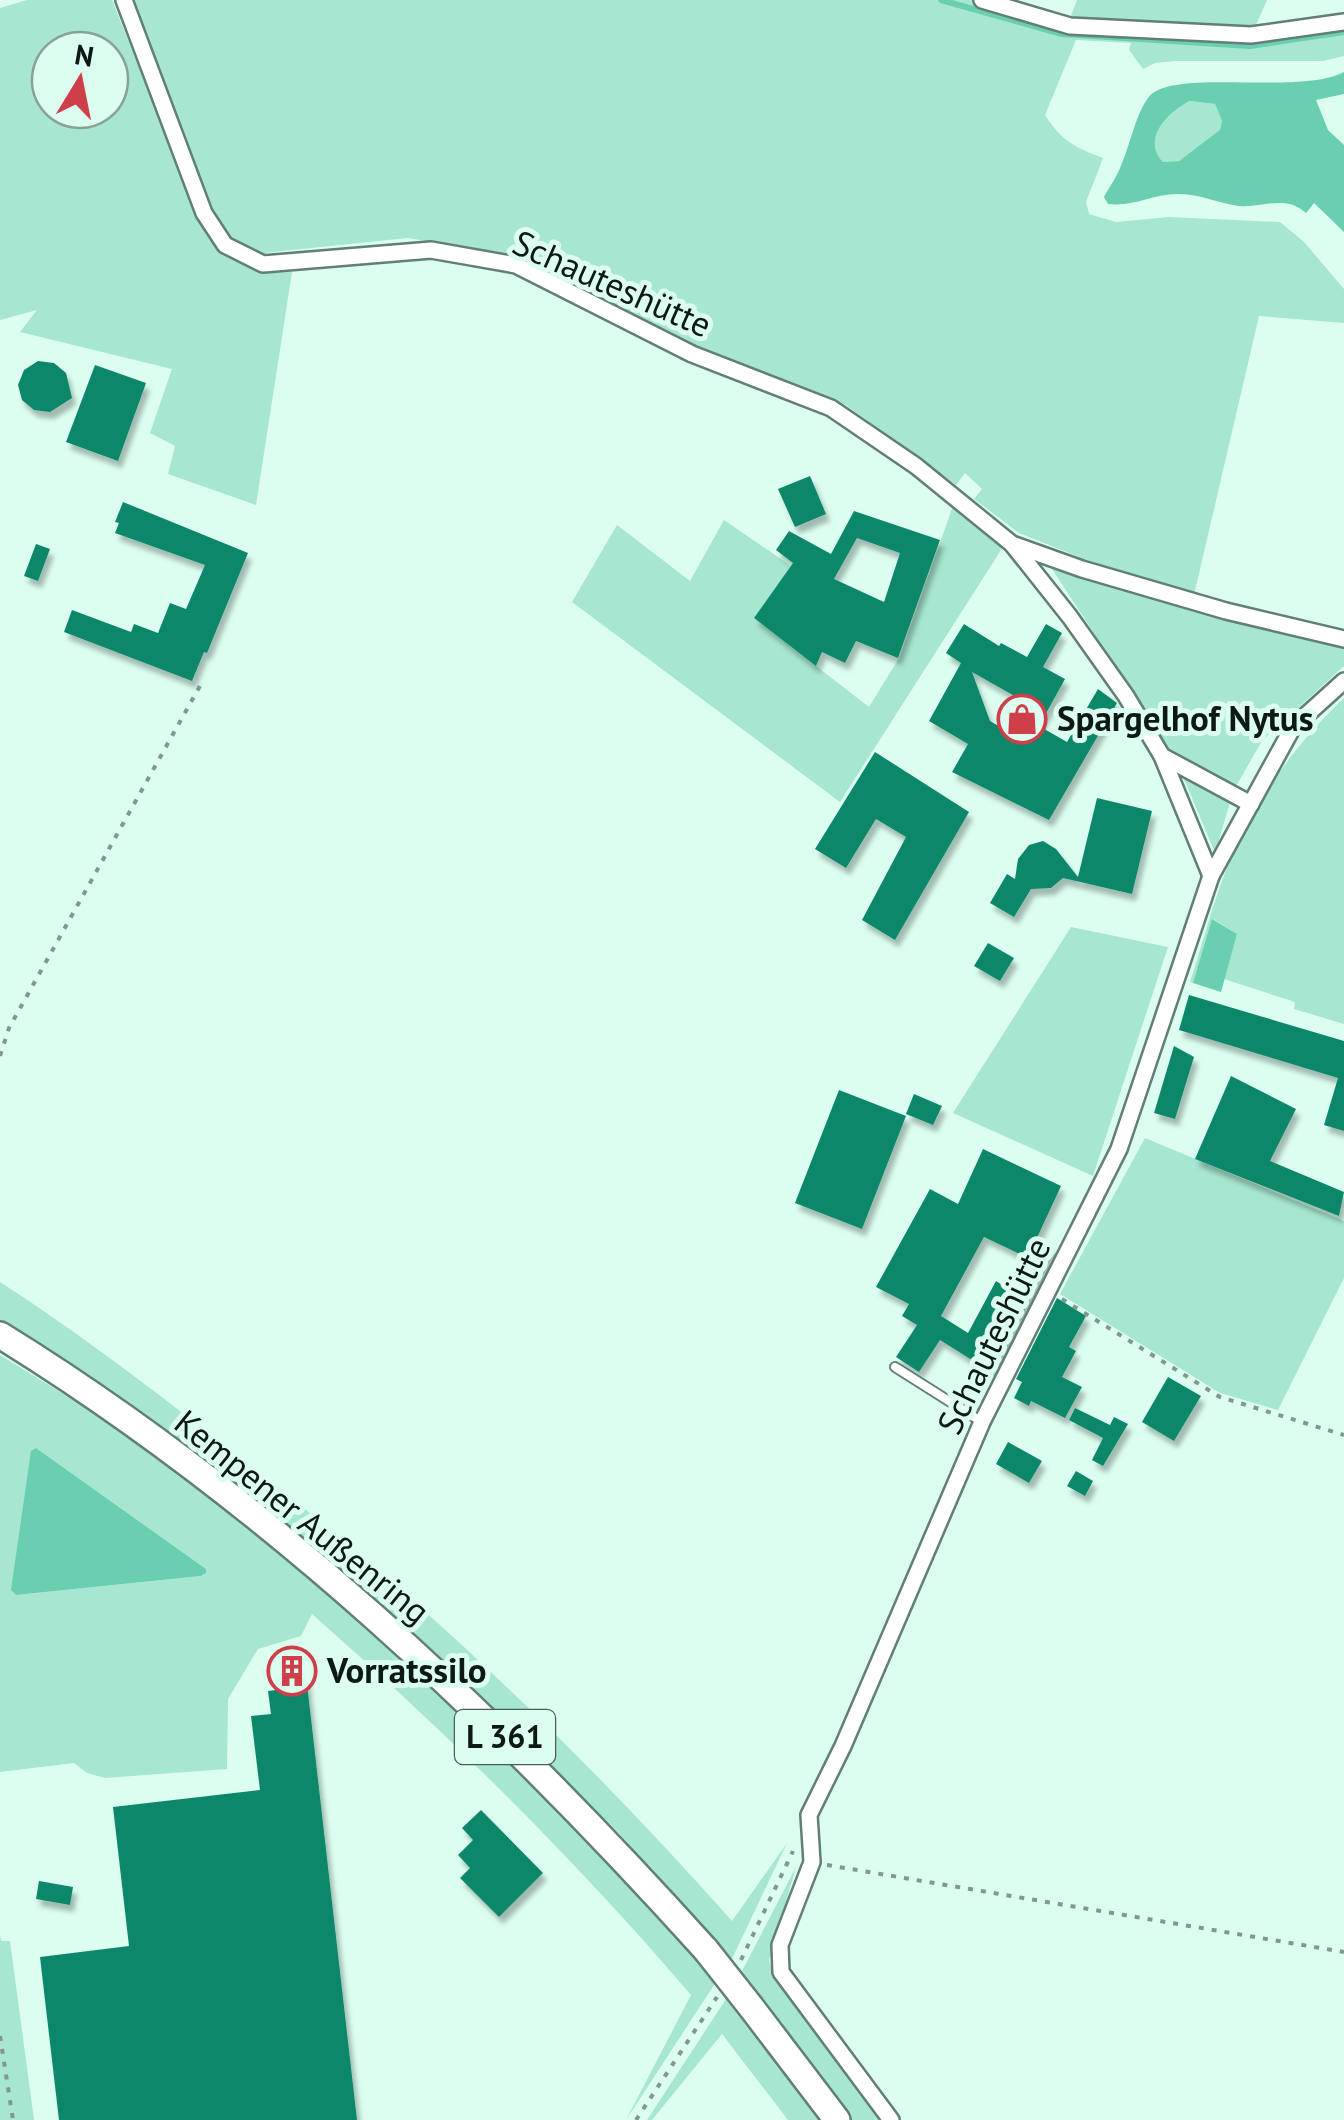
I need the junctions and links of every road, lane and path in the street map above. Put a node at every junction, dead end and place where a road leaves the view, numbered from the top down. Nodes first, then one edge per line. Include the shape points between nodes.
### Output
1 (124, 0) edge
2 (982, 0) edge
3 (1344, 22) edge
4 (1012, 544) junction
5 (1344, 639) edge
6 (1344, 681) edge
7 (201, 684) dead end
8 (1162, 756) junction
9 (1250, 804) junction
10 (1211, 876) junction
11 (0, 1056) edge
12 (1050, 1291) junction
13 (0, 1336) edge
14 (895, 1367) dead end
15 (982, 1422) junction
16 (1344, 1435) edge
17 (794, 1850) dead end
18 (812, 1862) junction
19 (1344, 1952) edge
20 (739, 1964) dead end
21 (718, 1996) dead end
22 (0, 2036) edge
23 (13, 2120) edge
24 (636, 2120) edge
25 (837, 2120) edge
26 (891, 2120) edge

1 - 4 street, Schauteshütte via 204,214 225,245 263,264 431,250 516,265 692,354 831,408
2 - 3 street via 1070,26 1251,36
4 - 5 street, Schauteshütte via 1226,611
4 - 8 street, Schauteshütte via 1126,696
6 - 9 street, Schauteshütte via 1293,727
7 - 11 path via 9,1028
8 - 9 street
8 - 10 street, Schauteshütte
9 - 10 street, Schauteshütte
10 - 12 street, Schauteshütte via 1119,1150
12 - 15 street, Schauteshütte
12 - 16 path via 1220,1397
13 - 25 main road, Kempener Außenring / L 361, bridge via 208,1481 500,1731 706,1950
14 - 15 lane
15 - 18 street, Schauteshütte via 810,1815
17 - 20 path
18 - 19 path
18 - 26 street via 780,1945 781,1972
21 - 24 path
22 - 23 path

